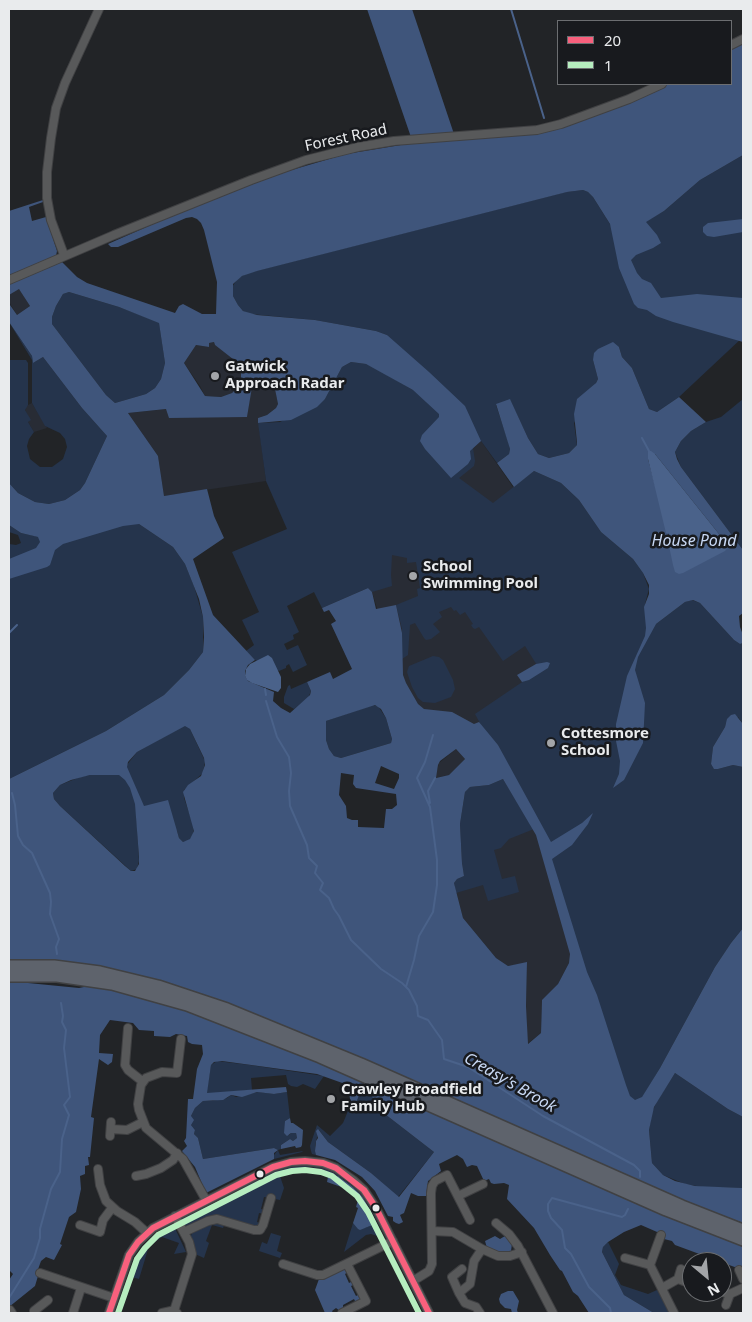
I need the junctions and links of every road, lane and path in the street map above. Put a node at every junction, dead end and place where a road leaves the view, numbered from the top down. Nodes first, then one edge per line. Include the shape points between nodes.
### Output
1 (99, 9) edge
2 (743, 38) edge
3 (732, 45) edge
4 (660, 85) edge
5 (64, 255) junction
6 (9, 280) edge
7 (9, 966) edge
8 (9, 976) edge
9 (119, 1035) dead end
10 (183, 1043) dead end
11 (142, 1081) junction
12 (143, 1122) junction
13 (111, 1129) dead end
14 (178, 1153) junction
15 (443, 1166) dead end
16 (101, 1171) dead end
17 (447, 1175) junction
18 (136, 1176) dead end
19 (483, 1184) dead end
20 (458, 1196) junction
21 (271, 1198) dead end
22 (206, 1200) junction
23 (112, 1208) junction
24 (175, 1216) junction
25 (470, 1220) dead end
26 (496, 1223) dead end
27 (80, 1225) dead end
28 (504, 1230) junction
29 (743, 1230) edge
30 (432, 1231) junction
31 (184, 1232) junction
32 (147, 1233) junction
33 (661, 1235) dead end
34 (498, 1237) dead end
35 (393, 1240) junction
36 (743, 1240) edge
37 (482, 1249) junction
38 (522, 1252) junction
39 (626, 1258) dead end
40 (283, 1264) dead end
41 (347, 1264) junction
42 (650, 1265) junction
43 (681, 1269) dead end
44 (462, 1270) dead end
45 (739, 1270) dead end
46 (40, 1274) dead end
47 (743, 1278) edge
48 (678, 1280) junction
49 (413, 1281) junction
50 (682, 1281) edge
51 (81, 1288) junction
52 (662, 1288) junction
53 (459, 1293) junction
54 (114, 1298) junction
55 (48, 1300) dead end
56 (175, 1312) edge
57 (33, 1313) edge
58 (73, 1313) edge
59 (109, 1313) edge
60 (162, 1313) edge
61 (342, 1313) edge
62 (429, 1313) edge
63 (480, 1313) edge
64 (553, 1313) edge
65 (674, 1313) edge

1 - 5 street via 65,83 56,108 51,138 47,198
2 - 3 street
4 - 5 street, Forest Road via 614,105 537,130 394,141 324,155 251,180
5 - 6 street, Forest Road
7 - 29 highway via 54,966 100,972 158,986 227,1009
8 - 36 highway via 56,976 112,984 187,1005 320,1057 674,1213
9 - 11 street via 128,1032 125,1065
10 - 11 street via 181,1073 157,1072
11 - 12 street via 138,1104
12 - 13 street via 127,1130
12 - 14 street via 150,1132
14 - 18 street via 171,1162
14 - 22 street
15 - 17 street
16 - 23 street via 101,1191
17 - 20 street
17 - 30 street via 432,1186
19 - 20 street
20 - 25 street
21 - 31 street via 260,1230 217,1219
22 - 24 street
22 - 35 street via 279,1165 298,1161 320,1162 359,1185
23 - 27 street via 103,1220 103,1233
23 - 32 street
24 - 31 street
24 - 32 street
26 - 28 street
28 - 34 street
28 - 38 street
30 - 37 street via 453,1232
30 - 49 street via 433,1261 425,1274
31 - 56 street via 192,1257
32 - 54 street via 129,1255
33 - 42 street
35 - 41 street
35 - 49 street
37 - 38 street via 503,1256
37 - 53 street via 474,1261 470,1284
38 - 64 street
39 - 42 street
40 - 41 street via 320,1276
41 - 61 street via 366,1301
42 - 52 street
43 - 48 street
44 - 53 street via 452,1277
45 - 47 street
46 - 51 street
48 - 50 street
48 - 52 street
49 - 62 street
51 - 54 street
51 - 58 street
52 - 65 street
53 - 63 street via 465,1303 476,1307
54 - 59 street
55 - 57 street
56 - 60 street

